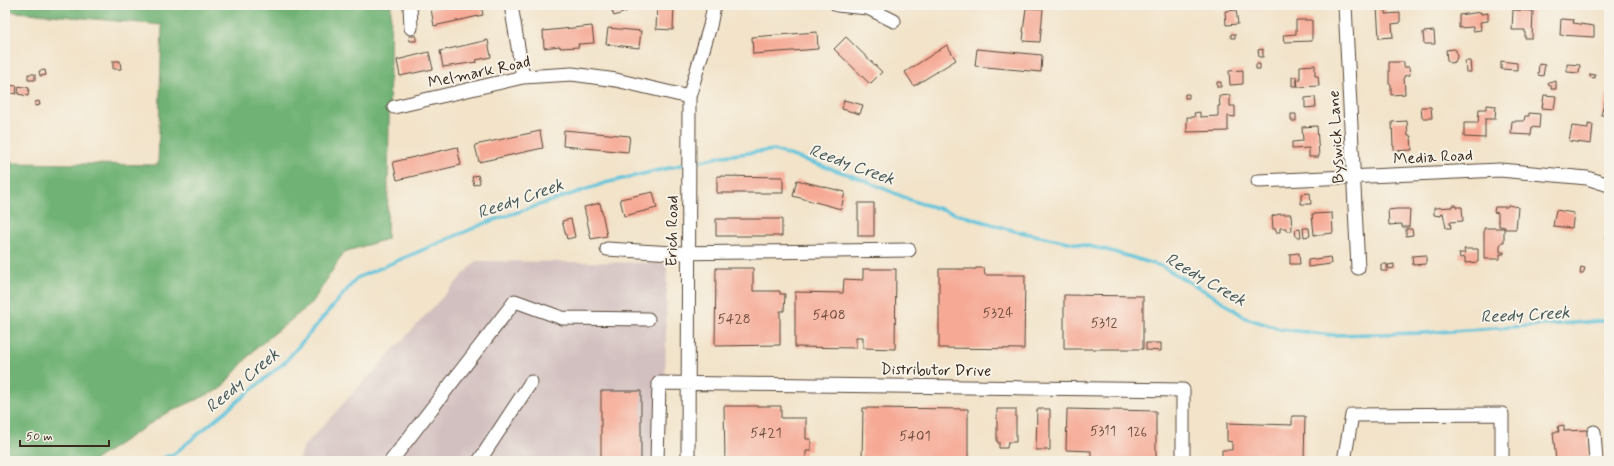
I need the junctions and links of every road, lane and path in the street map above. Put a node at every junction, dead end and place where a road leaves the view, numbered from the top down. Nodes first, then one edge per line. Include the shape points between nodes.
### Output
1 (410, 5) edge
2 (511, 5) edge
3 (714, 5) edge
4 (838, 5) edge
5 (1345, 5) edge
6 (894, 21) dead end
7 (411, 28) dead end
8 (523, 77) junction
9 (690, 97) junction
10 (394, 107) dead end
11 (1355, 177) junction
12 (1258, 182) dead end
13 (1609, 185) edge
14 (607, 249) dead end
15 (909, 250) dead end
16 (688, 252) junction
17 (1358, 268) dead end
18 (648, 320) dead end
19 (531, 382) dead end
20 (688, 383) junction
21 (1594, 432) dead end
22 (391, 461) edge
23 (478, 461) edge
24 (657, 461) edge
25 (688, 461) edge
26 (1183, 461) edge
27 (1344, 461) edge
28 (1502, 461) edge
29 (1596, 461) edge

1 - 7 street
2 - 8 street
3 - 9 street, Erich Road
4 - 6 street via 868,8
5 - 11 street, Byswick Lane
8 - 9 street, Melmark Road via 572,74 616,80
8 - 10 street, Melmark Road
9 - 16 street, Erich Road
11 - 12 street, Media Road
11 - 13 street, Media Road via 1500,170 1587,178
11 - 17 street, Byswick Lane
14 - 16 street
15 - 16 street
16 - 20 street, Erich Road
18 - 22 street via 562,318 515,301
19 - 23 street
20 - 24 street, Distributor Drive via 660,383
20 - 25 street, Erich Road
20 - 26 street, Distributor Drive via 1183,390
21 - 29 street
27 - 28 street via 1352,415 1502,414

